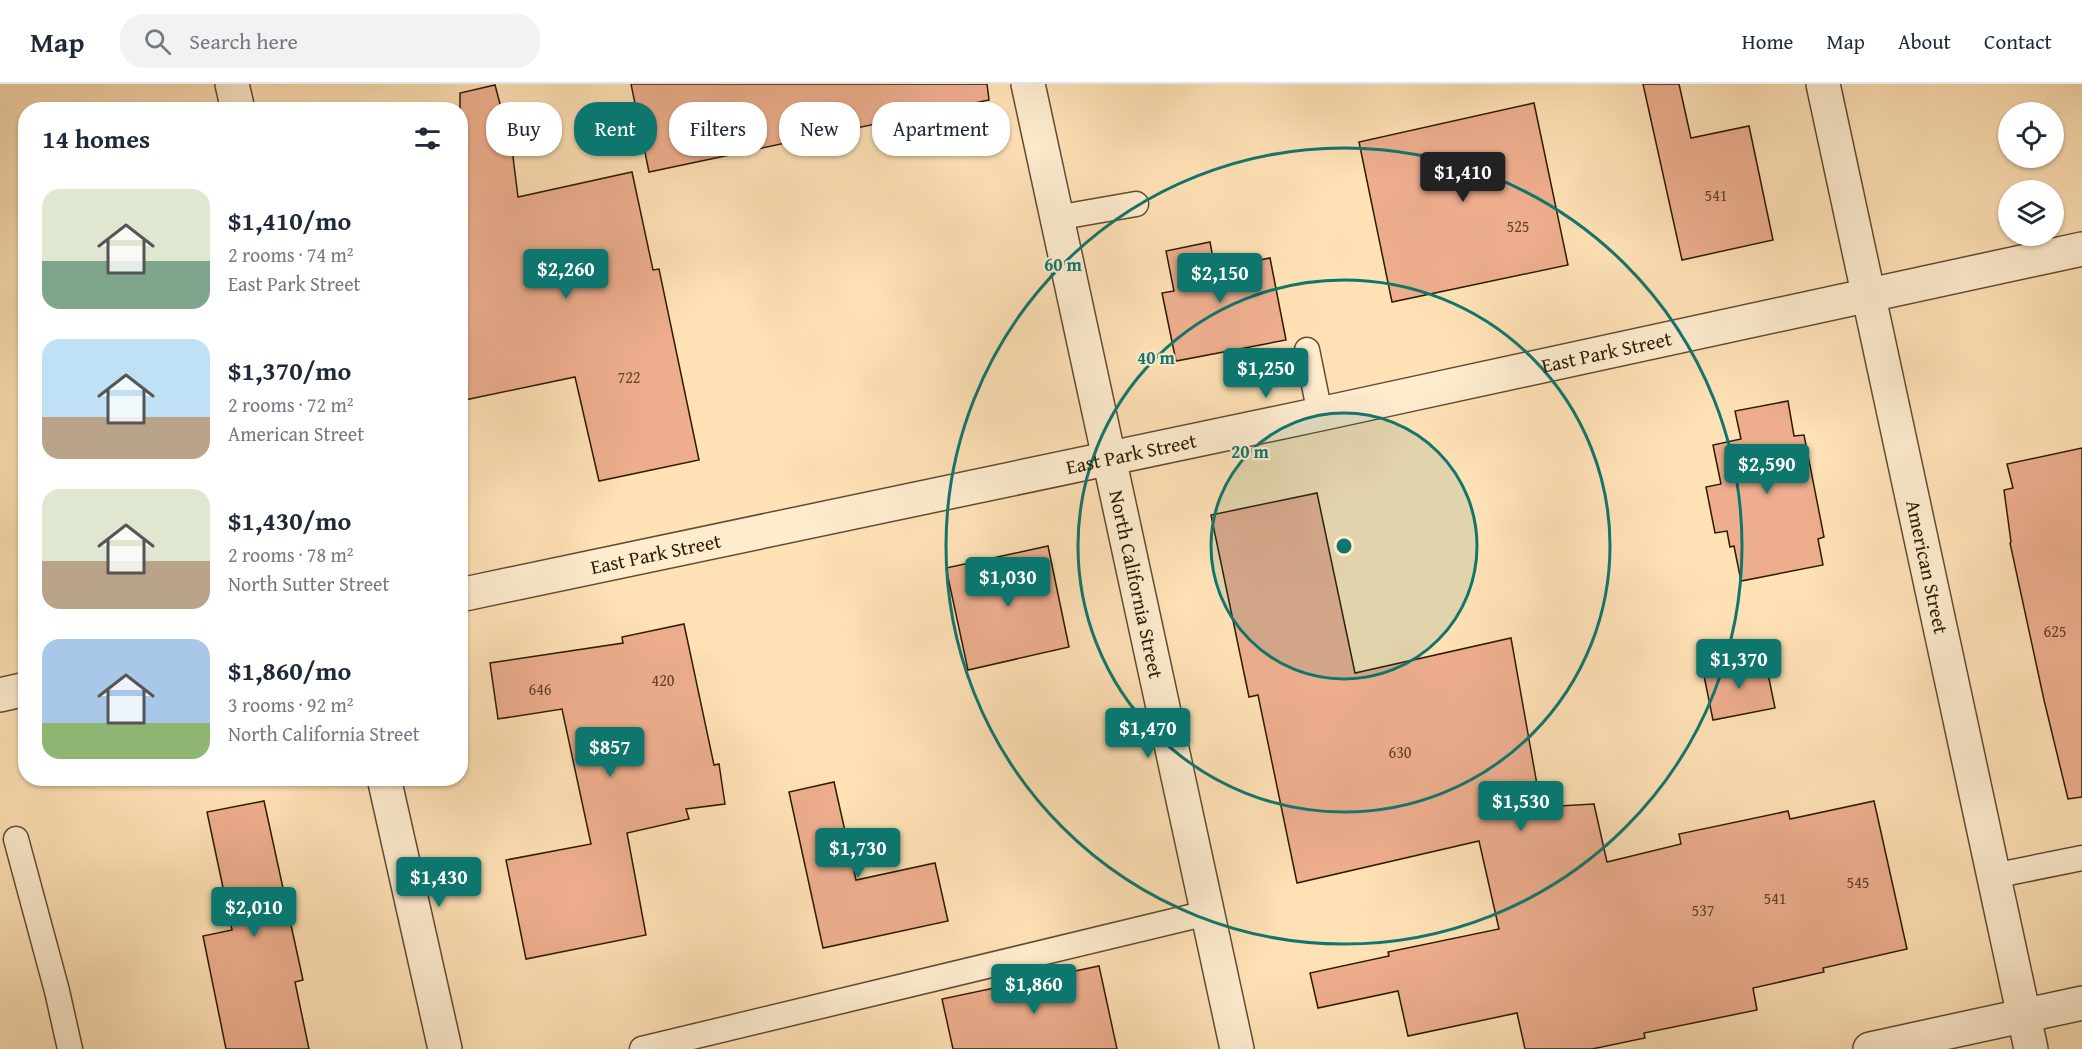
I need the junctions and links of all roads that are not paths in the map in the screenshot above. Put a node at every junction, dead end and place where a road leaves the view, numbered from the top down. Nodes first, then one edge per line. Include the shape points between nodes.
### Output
1 (232, 84) edge
2 (1028, 84) edge
3 (1823, 84) edge
4 (236, 102) edge
5 (1136, 204) dead end
6 (1056, 218) junction
7 (2082, 249) edge
8 (1868, 294) junction
9 (1307, 350) dead end
10 (1320, 414) junction
11 (1109, 458) junction
12 (468, 594) edge
13 (18, 691) edge
14 (0, 695) edge
15 (386, 786) edge
16 (16, 839) dead end
17 (2082, 858) edge
18 (1993, 876) junction
19 (1207, 913) junction
20 (2082, 1003) edge
21 (2024, 1017) junction
22 (70, 1049) edge
23 (445, 1049) edge
24 (642, 1049) edge
25 (1237, 1049) edge
26 (1870, 1049) edge
27 (2031, 1049) edge

1 - 4 street
2 - 6 street, North California Street
3 - 8 street, American Street
5 - 6 lane
6 - 11 street, North California Street
7 - 8 street, East Park Street
8 - 10 street, East Park Street
8 - 18 street, American Street
9 - 10 lane
10 - 11 street, East Park Street
11 - 12 street, East Park Street
11 - 19 street, North California Street
13 - 14 street
15 - 23 street
16 - 22 lane
17 - 18 lane
18 - 21 street, American Street
19 - 24 lane
19 - 25 street, North California Street
20 - 21 street
21 - 26 street
21 - 27 street, American Street

